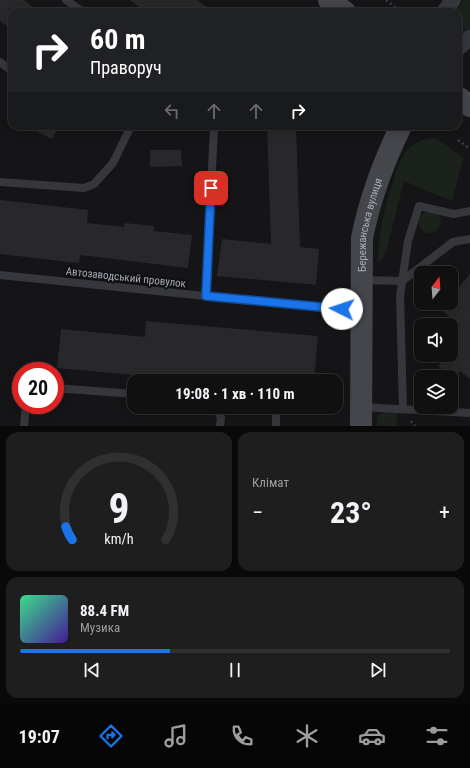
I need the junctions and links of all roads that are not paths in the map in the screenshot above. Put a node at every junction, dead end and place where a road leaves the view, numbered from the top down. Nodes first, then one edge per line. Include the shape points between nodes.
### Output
1 (66, 0) edge
2 (329, 0) edge
3 (77, 8) edge
4 (340, 8) edge
5 (470, 38) edge
6 (462, 45) edge
7 (129, 130) edge
8 (214, 130) edge
9 (399, 130) edge
10 (0, 182) edge
11 (470, 211) edge
12 (470, 239) edge
13 (0, 275) edge
14 (362, 280) junction
15 (402, 282) junction
16 (206, 296) junction
17 (362, 310) junction
18 (64, 389) edge
19 (127, 393) edge
20 (403, 409) junction
21 (470, 413) edge
22 (25, 414) edge
23 (219, 414) edge
24 (276, 414) edge
25 (361, 416) edge
26 (24, 426) edge
27 (220, 426) edge
28 (276, 426) edge

1 - 3 lane
2 - 4 street
5 - 6 street
7 - 10 lane via 113,163 94,184 84,188
8 - 16 lane
9 - 14 street, Бережанська вулиця via 384,161 366,216 362,238
11 - 15 lane via 454,214 419,206 408,241
12 - 15 lane via 453,242
13 - 16 lane, Автозаводський провулок
14 - 15 lane
14 - 17 street, Бережанська вулиця
15 - 20 lane via 400,296
16 - 17 lane, Автозаводський провулок
17 - 25 street, Бережанська вулиця
18 - 19 lane
20 - 21 lane
20 - 25 lane
22 - 26 lane
23 - 27 lane
24 - 28 lane

